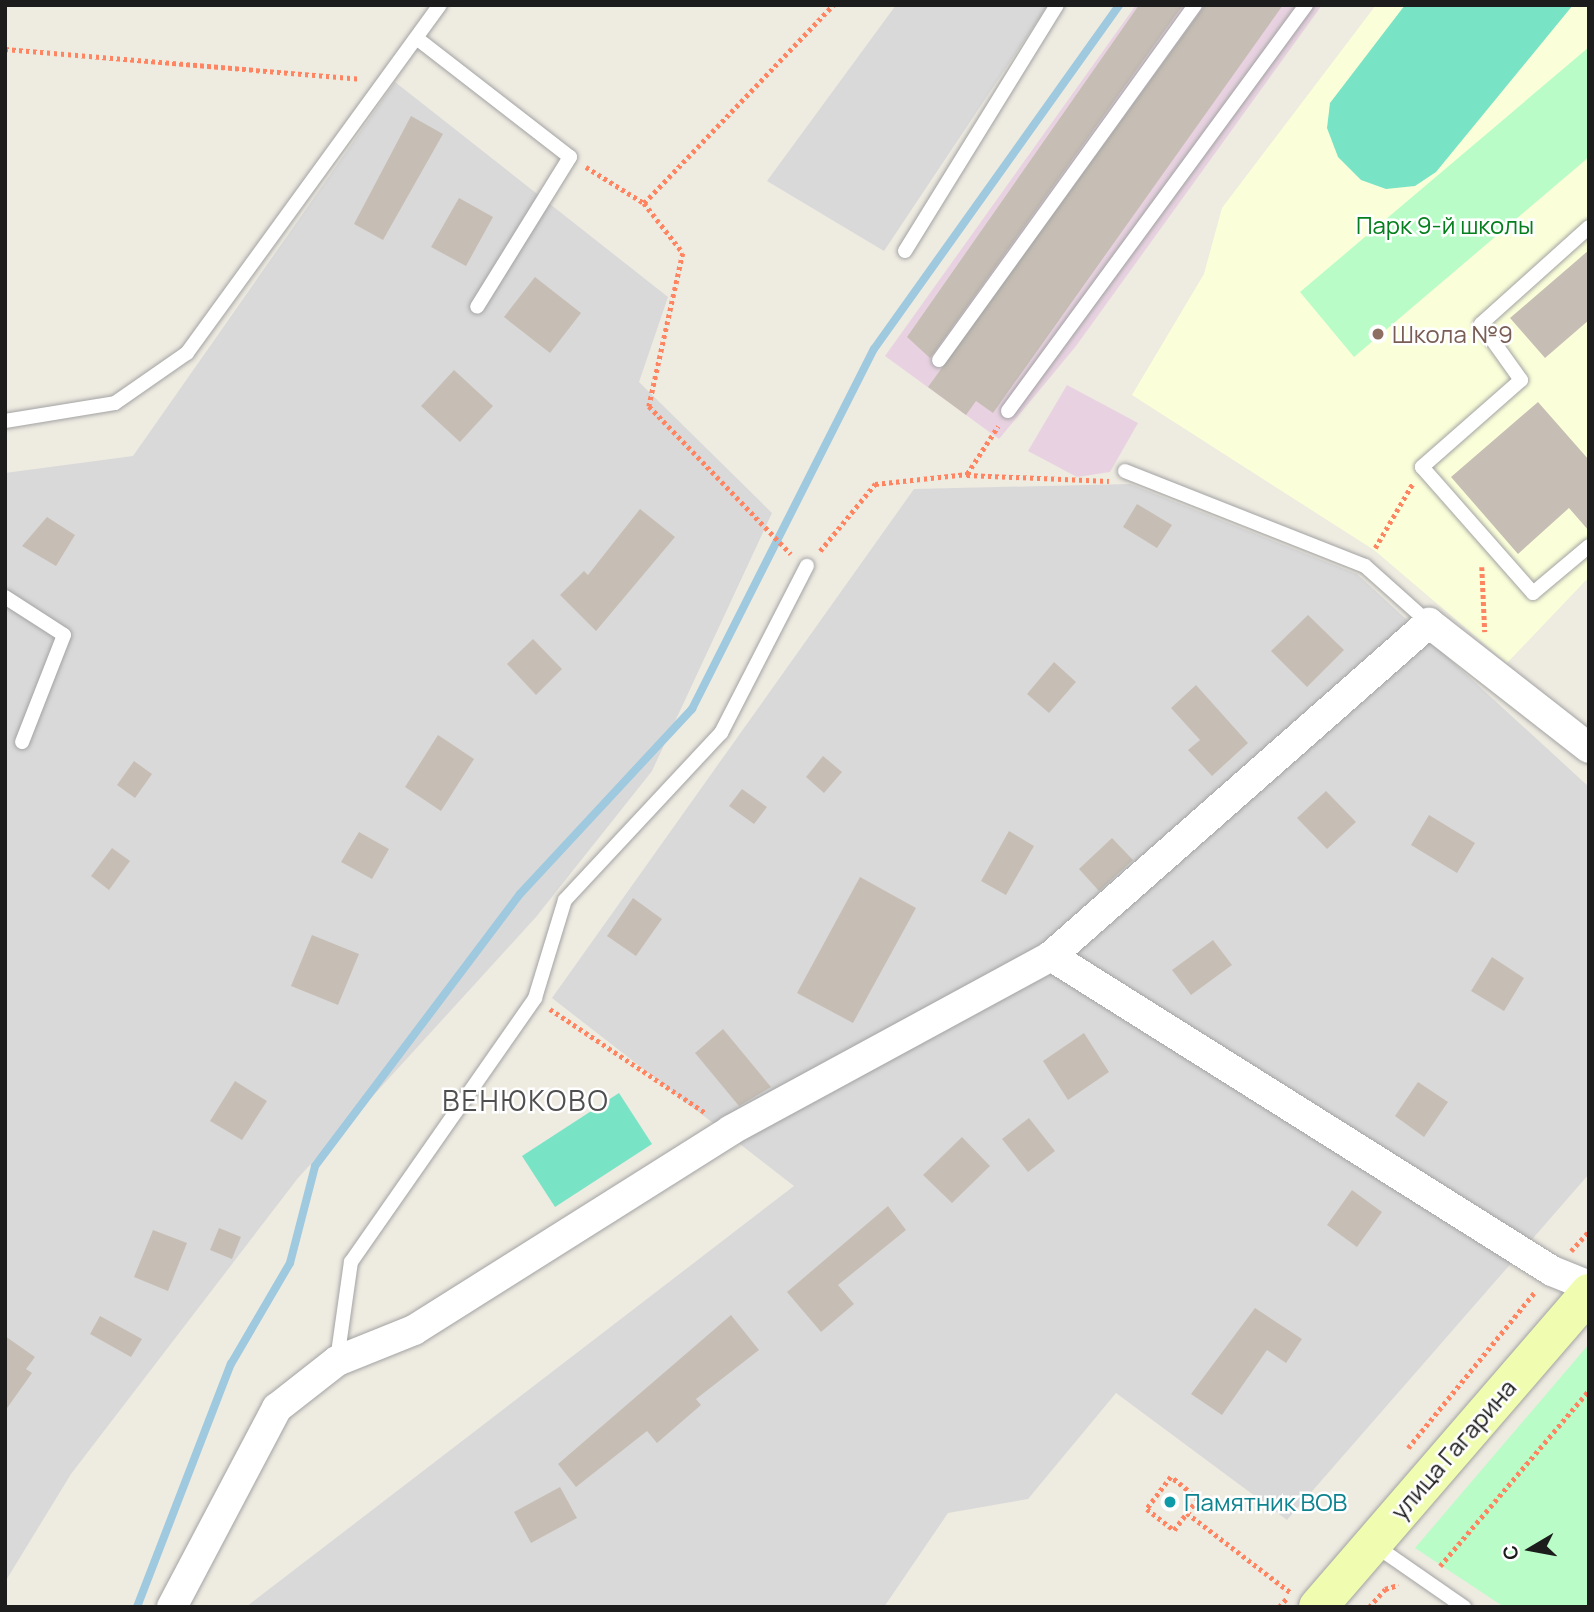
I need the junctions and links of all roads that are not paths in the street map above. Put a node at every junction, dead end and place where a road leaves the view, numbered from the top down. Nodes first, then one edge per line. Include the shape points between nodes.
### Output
1 (440, 5) edge
2 (1057, 5) edge
3 (1195, 5) edge
4 (1306, 5) edge
5 (419, 40) junction
6 (1589, 227) edge
7 (905, 251) dead end
8 (477, 307) dead end
9 (939, 359) dead end
10 (1008, 411) road end
11 (5, 421) edge
12 (1125, 471) road end
13 (1589, 546) edge
14 (807, 566) road end
15 (5, 597) edge
16 (1429, 623) junction
17 (22, 742) dead end
18 (1589, 748) edge
19 (1051, 956) junction
20 (1589, 1286) edge
21 (1589, 1293) edge
22 (337, 1361) junction
23 (1371, 1543) junction
24 (1303, 1594) edge
25 (172, 1607) edge
26 (1464, 1607) edge

1 - 5 lane
2 - 7 lane
3 - 9 lane
4 - 10 lane
5 - 8 lane via 570,157
5 - 11 lane via 187,354 115,403
6 - 13 lane via 1481,324 1521,380 1422,467 1533,593
12 - 16 lane via 1365,566
14 - 22 lane via 721,733 565,900 535,998 351,1262
15 - 17 lane via 64,635
16 - 18 street via 1477,666
16 - 19 street
19 - 20 street via 1552,1271
19 - 22 street via 731,1130 414,1330
21 - 23 main road, улица Гагарина
22 - 25 street via 277,1408
23 - 24 main road, улица Гагарина
23 - 26 lane

